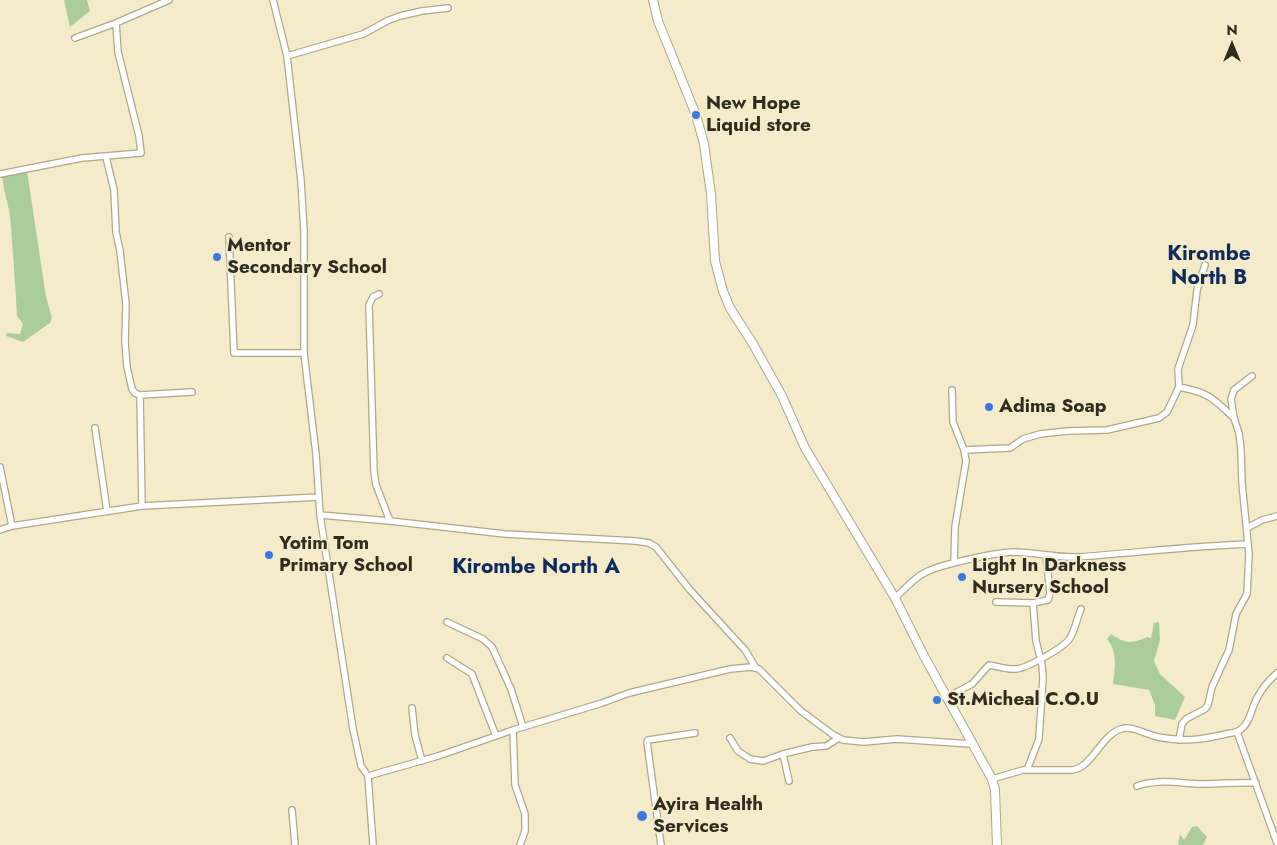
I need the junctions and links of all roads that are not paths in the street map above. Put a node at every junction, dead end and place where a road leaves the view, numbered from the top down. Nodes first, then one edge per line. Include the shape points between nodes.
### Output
1 (169, 0) edge
2 (273, 0) edge
3 (653, 0) edge
4 (448, 8) dead end
5 (116, 23) junction
6 (74, 38) dead end
7 (287, 56) junction
8 (106, 157) junction
9 (0, 174) edge
10 (229, 237) dead end
11 (1205, 265) dead end
12 (379, 294) dead end
13 (304, 353) junction
14 (1252, 376) dead end
15 (1178, 387) junction
16 (952, 390) dead end
17 (192, 392) dead end
18 (140, 395) junction
19 (1234, 418) junction
20 (95, 428) dead end
21 (964, 450) junction
22 (0, 467) edge
23 (319, 496) junction
24 (142, 506) junction
25 (107, 511) junction
26 (320, 515) junction
27 (1277, 516) edge
28 (390, 521) junction
29 (12, 526) junction
30 (1247, 528) junction
31 (0, 530) edge
32 (1248, 544) junction
33 (1046, 556) junction
34 (954, 563) junction
35 (896, 598) junction
36 (996, 602) dead end
37 (1033, 603) junction
38 (1081, 609) dead end
39 (448, 622) dead end
40 (448, 658) dead end
41 (1040, 660) junction
42 (756, 668) junction
43 (1277, 673) edge
44 (946, 698) junction
45 (412, 708) dead end
46 (523, 727) junction
47 (513, 730) junction
48 (1237, 732) junction
49 (696, 733) dead end
50 (496, 736) junction
51 (730, 738) dead end
52 (838, 738) junction
53 (1179, 740) junction
54 (971, 744) junction
55 (783, 754) junction
56 (422, 761) junction
57 (1027, 770) junction
58 (368, 776) junction
59 (992, 779) junction
60 (789, 781) dead end
61 (1256, 783) junction
62 (1138, 786) dead end
63 (292, 810) dead end
64 (1277, 843) edge
65 (295, 845) edge
66 (373, 845) edge
67 (520, 845) edge
68 (661, 845) edge
69 (997, 845) edge

1 - 5 street
2 - 7 street
3 - 35 street via 658,22 696,115 704,144 716,261 730,308 782,396 805,448
4 - 7 street via 400,16 363,34
5 - 6 street
5 - 8 street via 120,60 141,151
7 - 13 street via 304,214
8 - 9 street via 82,158
8 - 18 street via 114,190 126,304 128,367 132,388
10 - 13 street via 234,353
11 - 15 street via 1197,290 1193,325 1178,369
12 - 28 street via 369,305 374,472
13 - 23 street
14 - 19 street via 1231,394
15 - 19 street via 1204,393
15 - 21 street via 1167,412 1159,418 1107,430 1040,434 1010,448
16 - 21 street via 953,422
17 - 18 street
18 - 24 street
19 - 30 street via 1239,433
20 - 25 street
21 - 34 street via 965,471 955,527
22 - 29 street
23 - 24 street
23 - 26 street
24 - 25 street
25 - 29 street
26 - 28 street
26 - 58 street via 353,729 361,766
27 - 30 street
28 - 42 street via 653,544 745,650
29 - 31 street
30 - 32 street
32 - 33 street via 1073,557
32 - 53 street via 1247,594 1234,621 1229,650 1208,705 1186,719
33 - 34 street via 1012,552
33 - 37 street via 1050,593 1048,600
34 - 35 street via 923,574
35 - 44 street
36 - 37 street
37 - 41 street
38 - 41 street via 1068,640
39 - 46 street via 483,639 492,647 511,689
40 - 50 street via 472,674
41 - 44 street via 1027,667 1009,670 989,665 972,684
41 - 57 street via 1043,671 1039,738
42 - 46 street via 730,669 649,687
42 - 52 street via 801,711
43 - 48 street via 1261,690 1247,721
44 - 54 street
45 - 56 street
46 - 47 street
47 - 50 street
47 - 67 street via 516,785 525,814 525,831
48 - 53 street via 1198,740
48 - 61 street
49 - 68 street via 648,741
50 - 56 street
51 - 55 street via 736,749 750,759 763,761
52 - 54 street via 864,742 897,739
52 - 55 street via 826,746
53 - 57 street via 1125,728 1109,736 1080,769
54 - 59 street
55 - 60 street
56 - 58 street
57 - 59 street
58 - 66 street
59 - 69 street
61 - 62 street via 1157,782
61 - 64 street
63 - 65 street

